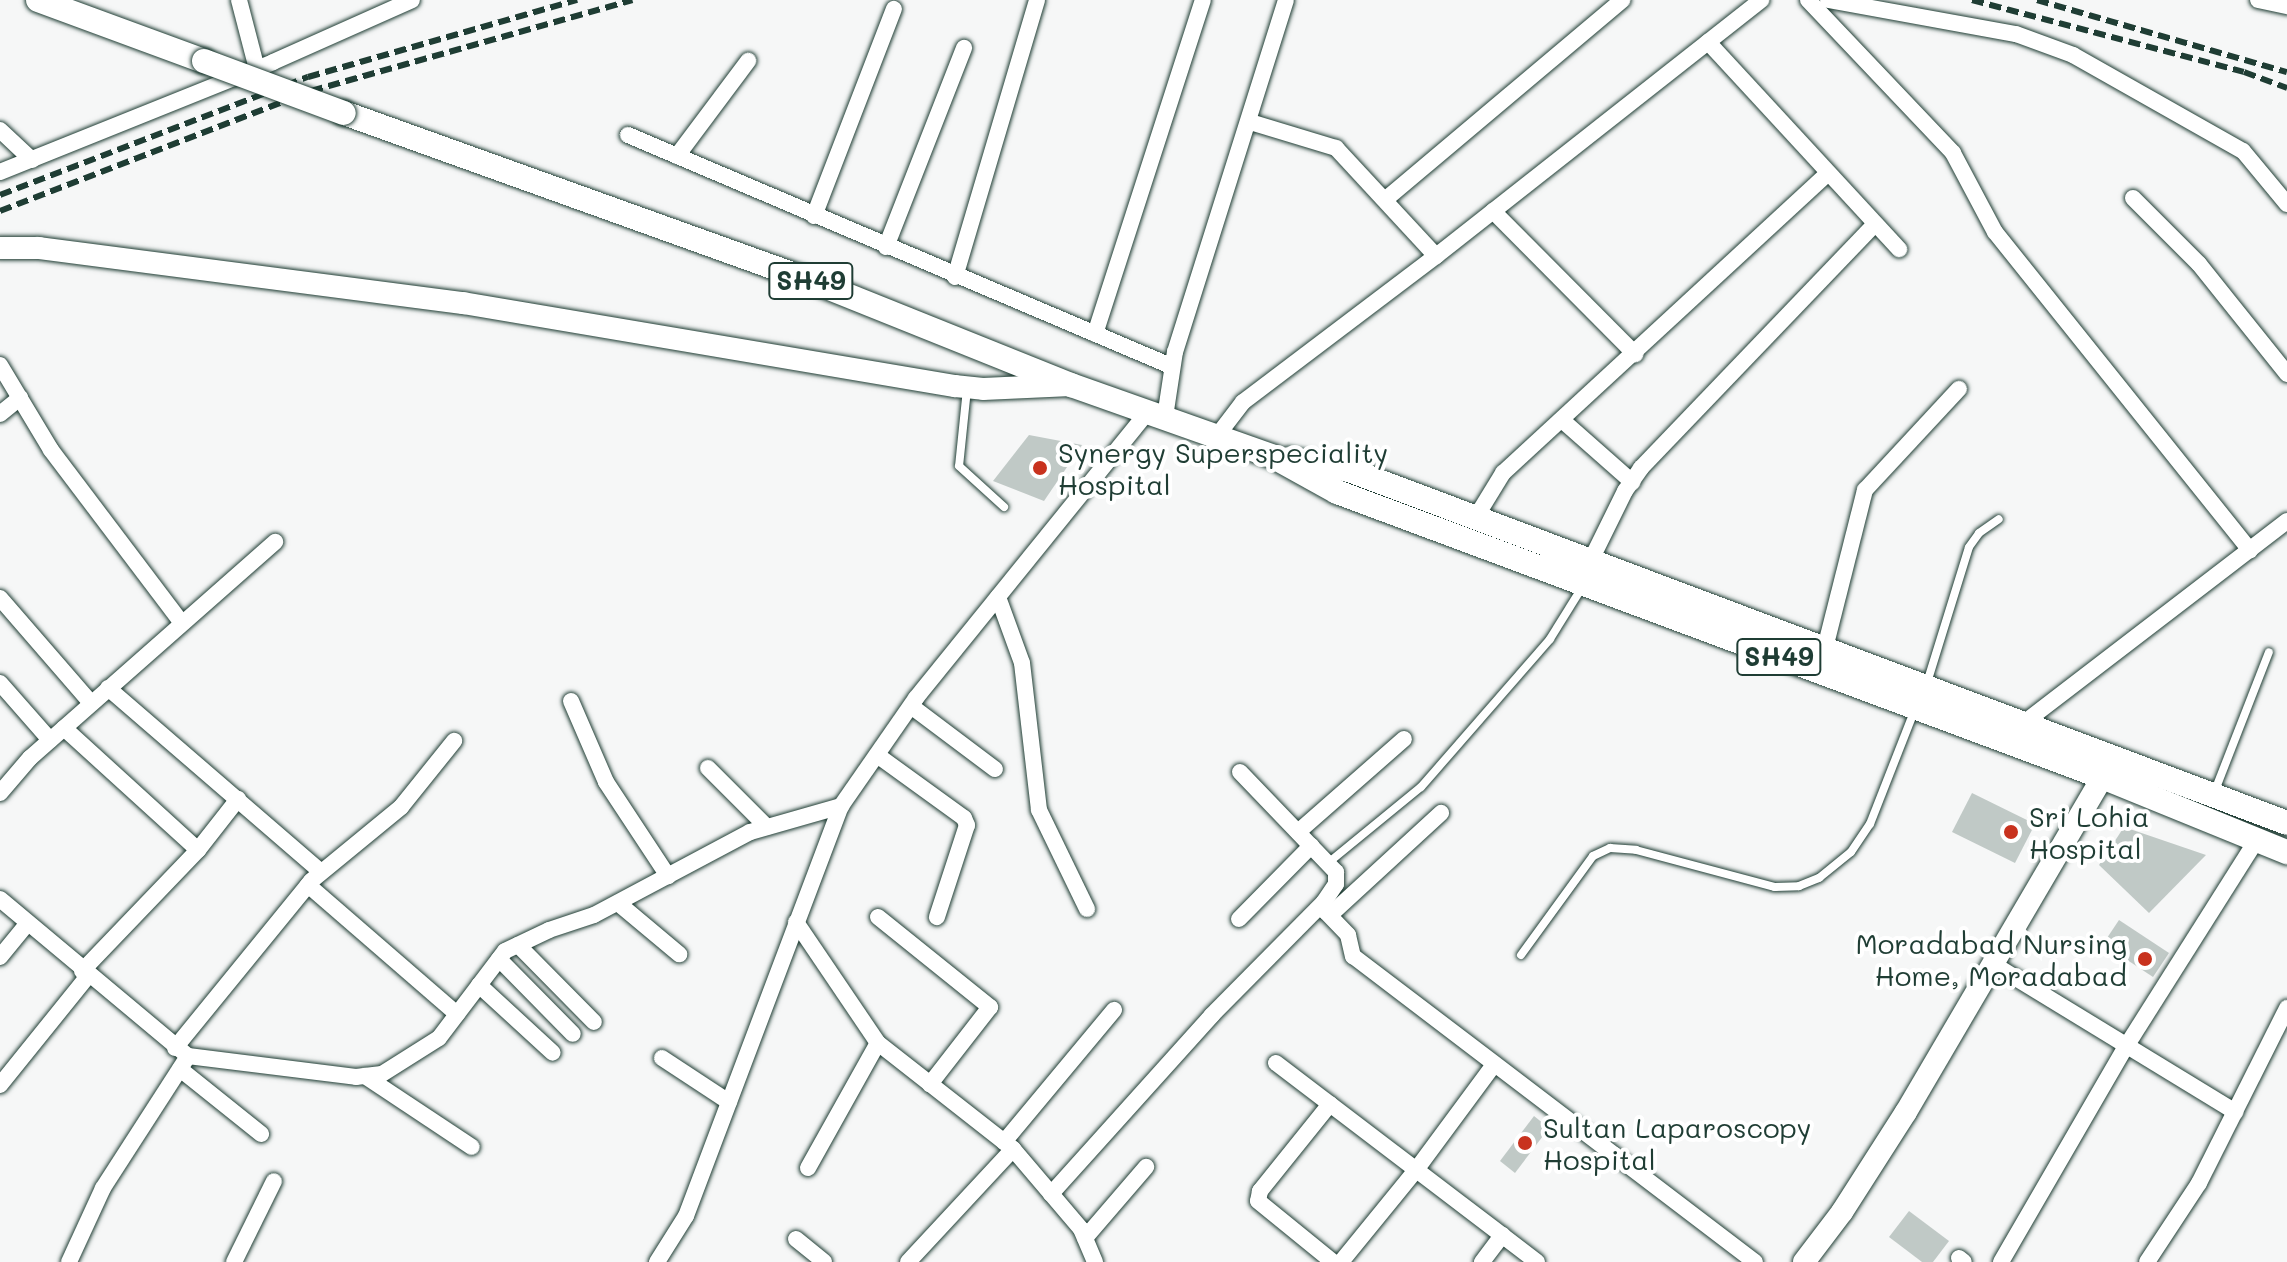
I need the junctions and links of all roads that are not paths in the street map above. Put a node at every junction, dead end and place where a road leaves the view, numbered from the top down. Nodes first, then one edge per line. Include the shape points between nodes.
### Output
1 (38, 0) edge
2 (239, 0) edge
3 (412, 0) edge
4 (1037, 0) edge
5 (1203, 0) edge
6 (1286, 0) edge
7 (1622, 0) edge
8 (1761, 0) edge
9 (1808, 0) edge
10 (1828, 0) edge
11 (2258, 0) edge
12 (2287, 6) edge
13 (894, 9) dead end
14 (1708, 42) junction
15 (964, 48) dead end
16 (748, 61) dead end
17 (257, 69) junction
18 (1250, 122) junction
19 (0, 130) edge
20 (628, 135) dead end
21 (677, 156) junction
22 (32, 160) junction
23 (0, 172) edge
24 (1828, 173) junction
25 (2133, 198) dead end
26 (1386, 199) junction
27 (2287, 204) edge
28 (1493, 211) junction
29 (814, 216) junction
30 (1875, 224) junction
31 (886, 247) junction
32 (0, 248) edge
33 (1899, 249) dead end
34 (1436, 256) junction
35 (955, 277) junction
36 (1095, 334) junction
37 (1635, 354) junction
38 (0, 365) edge
39 (1171, 366) junction
40 (2287, 374) edge
41 (1071, 385) junction
42 (967, 387) junction
43 (1959, 389) dead end
44 (20, 398) junction
45 (0, 414) edge
46 (1157, 414) junction
47 (1562, 420) junction
48 (1217, 436) junction
49 (1274, 457) junction
50 (1632, 482) junction
51 (1004, 507) dead end
52 (1476, 517) junction
53 (1999, 519) dead end
54 (2287, 521) edge
55 (275, 542) dead end
56 (2250, 550) junction
57 (1591, 560) junction
58 (1584, 585) junction
59 (998, 597) junction
60 (0, 598) edge
61 (182, 623) junction
62 (1825, 648) junction
63 (2269, 652) dead end
64 (0, 683) edge
65 (1926, 685) junction
66 (108, 688) junction
67 (571, 701) dead end
68 (91, 703) junction
69 (911, 706) junction
70 (1916, 708) junction
71 (2025, 722) junction
72 (64, 728) junction
73 (1404, 739) dead end
74 (50, 740) junction
75 (454, 741) dead end
76 (877, 755) junction
77 (2116, 756) junction
78 (708, 768) dead end
79 (995, 769) dead end
80 (1240, 772) dead end
81 (2102, 777) junction
82 (0, 793) edge
83 (2214, 794) junction
84 (238, 799) junction
85 (841, 806) junction
86 (1441, 813) dead end
87 (2287, 823) edge
88 (767, 827) junction
89 (1298, 832) junction
90 (2257, 839) junction
91 (1311, 846) junction
92 (198, 850) junction
93 (2287, 852) edge
94 (1327, 863) junction
95 (320, 871) junction
96 (668, 876) junction
97 (308, 885) junction
98 (0, 899) edge
99 (618, 903) junction
100 (1327, 908) junction
101 (1087, 909) dead end
102 (878, 917) dead end
103 (937, 917) dead end
104 (1239, 919) dead end
105 (796, 922) junction
106 (27, 924) junction
107 (518, 945) junction
108 (679, 954) dead end
109 (1521, 955) dead end
110 (0, 957) edge
111 (499, 959) junction
112 (1993, 964) junction
113 (85, 974) junction
114 (479, 985) junction
115 (2287, 1008) edge
116 (1114, 1010) dead end
117 (457, 1014) junction
118 (594, 1022) dead end
119 (573, 1034) dead end
120 (878, 1043) junction
121 (2127, 1045) junction
122 (553, 1053) dead end
123 (181, 1058) junction
124 (662, 1058) dead end
125 (1276, 1063) dead end
126 (1493, 1066) junction
127 (365, 1076) junction
128 (930, 1084) junction
129 (0, 1085) edge
130 (729, 1102) junction
131 (1330, 1104) junction
132 (2235, 1112) junction
133 (261, 1134) dead end
134 (1008, 1146) junction
135 (472, 1147) dead end
136 (1146, 1167) dead end
137 (808, 1168) dead end
138 (1416, 1170) junction
139 (274, 1181) dead end
140 (1051, 1194) junction
141 (1502, 1235) junction
142 (1085, 1238) junction
143 (796, 1239) dead end
144 (69, 1262) edge
145 (234, 1262) edge
146 (657, 1262) edge
147 (824, 1262) edge
148 (908, 1262) edge
149 (1095, 1262) edge
150 (1333, 1262) edge
151 (1341, 1262) edge
152 (1482, 1262) edge
153 (1537, 1262) edge
154 (1755, 1262) edge
155 (1804, 1262) edge
156 (2001, 1262) edge
157 (2147, 1262) edge

1 - 41 main road, SH49, bridge via 817,283
2 - 17 street
3 - 17 street
4 - 35 street
5 - 36 street
6 - 18 street
7 - 26 street
8 - 14 street
9 - 56 street via 1953,153 1995,232
10 - 27 street via 2016,34 2073,55 2243,151
11 - 12 street
13 - 29 street
14 - 24 street
14 - 28 street
15 - 31 street
16 - 21 street
17 - 22 street
18 - 26 street via 1336,148
18 - 39 street
19 - 22 street
20 - 21 street
21 - 29 street
22 - 23 street
24 - 30 street
24 - 37 street
25 - 40 street via 2199,264
26 - 34 street
28 - 34 street
28 - 37 street
29 - 31 street
30 - 33 street
30 - 50 street
31 - 35 street
32 - 42 main road via 39,248 463,303
34 - 48 street via 1243,402
35 - 36 street
36 - 39 street
37 - 47 street
38 - 44 street
39 - 46 street
41 - 42 main road
41 - 46 main road, SH49
42 - 51 lane via 959,466
43 - 62 street via 1865,490
44 - 45 street
44 - 61 street via 56,458
46 - 48 main road, SH49
46 - 59 street
47 - 50 street
47 - 52 street via 1493,484
48 - 49 main road, SH49
49 - 52 main road, SH49 via 1349,470
49 - 58 main road, SH49 via 1337,492
50 - 57 street
52 - 57 main road, SH49
53 - 65 lane via 1969,547
54 - 56 street
55 - 61 street
56 - 71 street
57 - 62 main road, SH49
58 - 70 main road, SH49
58 - 94 lane via 1550,639 1421,787
59 - 69 street
59 - 101 street via 1022,663 1039,810
60 - 68 street
61 - 66 street
62 - 65 main road, SH49
63 - 83 lane
64 - 74 street
65 - 70 lane
65 - 71 main road, SH49
66 - 68 street
66 - 84 street
67 - 96 street via 606,782
68 - 72 street
69 - 76 street
69 - 79 street
70 - 81 main road, SH49
70 - 109 lane via 1870,824 1851,852 1819,878 1775,887 1636,850 1610,848 1593,856
71 - 77 main road, SH49
72 - 74 street
72 - 92 street
73 - 89 street
74 - 82 street
75 - 95 street via 401,807
76 - 85 street
76 - 103 street via 967,825
77 - 81 main road
77 - 83 main road, SH49
78 - 88 street
80 - 89 street
81 - 90 main road, SH49
81 - 112 main road
83 - 87 main road, SH49
84 - 92 street
84 - 95 street
85 - 88 street
85 - 105 street
86 - 100 street
88 - 96 street
89 - 91 street
90 - 93 main road, SH49
90 - 121 street
91 - 94 street
91 - 104 street
92 - 113 street
94 - 100 street via 1338,878
95 - 97 street
96 - 99 street
97 - 117 street
97 - 123 street
98 - 106 street
99 - 107 street
99 - 108 street
100 - 126 street via 1348,935 1353,956
100 - 140 street via 1212,1015
102 - 128 street via 989,1003 987,1013
105 - 120 street
105 - 130 street
106 - 110 street
106 - 113 street
107 - 111 street
107 - 118 street
111 - 114 street
111 - 119 street
112 - 121 street
112 - 155 main road via 1906,1112
113 - 123 street
113 - 129 street
114 - 117 street
114 - 122 street
115 - 132 street
116 - 134 street
117 - 127 street via 439,1038 382,1074
120 - 128 street
120 - 137 street
121 - 132 street
121 - 156 street
123 - 127 street
123 - 133 street
123 - 144 street via 103,1188
124 - 130 street
125 - 131 street
126 - 138 street
126 - 154 street
127 - 135 street
128 - 134 street
130 - 146 street via 686,1216
131 - 138 street
131 - 150 street via 1260,1191 1258,1201
132 - 157 street via 2199,1183
134 - 140 street
134 - 148 street
136 - 142 street
138 - 141 street
138 - 151 street
139 - 145 street
140 - 142 street
141 - 152 street
141 - 153 street
142 - 149 street
143 - 147 street

